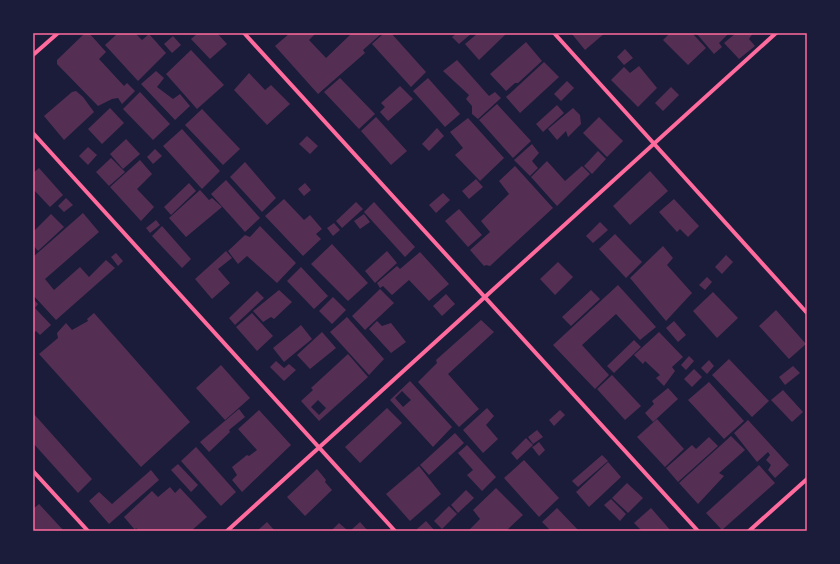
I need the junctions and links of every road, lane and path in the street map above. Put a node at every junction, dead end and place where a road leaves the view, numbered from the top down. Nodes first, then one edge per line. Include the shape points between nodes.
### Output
1 (58, 33) edge
2 (244, 33) edge
3 (554, 33) edge
4 (776, 33) edge
5 (33, 55) edge
6 (33, 133) edge
7 (654, 144) junction
8 (485, 297) junction
9 (807, 313) edge
10 (319, 447) junction
11 (33, 471) edge
12 (807, 479) edge
13 (88, 531) edge
14 (227, 531) edge
15 (396, 531) edge
16 (698, 531) edge
17 (749, 531) edge

1 - 5 street
2 - 8 street
3 - 7 street
4 - 7 street
6 - 10 street
7 - 8 street
7 - 9 street
8 - 10 street
8 - 16 street
10 - 14 street
10 - 15 street
11 - 13 street
12 - 17 street

